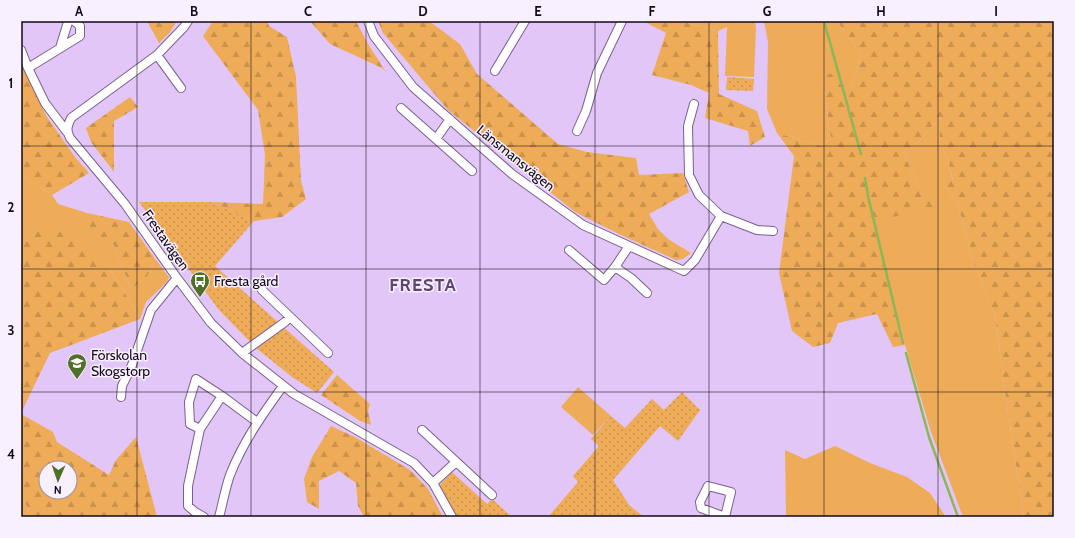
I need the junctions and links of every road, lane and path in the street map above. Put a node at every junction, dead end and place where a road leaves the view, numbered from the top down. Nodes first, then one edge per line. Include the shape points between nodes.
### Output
1 (70, 21) edge
2 (74, 21) edge
3 (188, 21) edge
4 (368, 21) edge
5 (525, 21) edge
6 (622, 21) edge
7 (60, 48) junction
8 (21, 50) edge
9 (157, 55) junction
10 (28, 68) junction
11 (495, 71) dead end
12 (181, 88) dead end
13 (694, 104) dead end
14 (401, 108) dead end
15 (450, 119) junction
16 (577, 131) dead end
17 (67, 132) junction
18 (436, 139) junction
19 (472, 171) dead end
20 (721, 216) junction
21 (773, 231) dead end
22 (629, 246) junction
23 (569, 250) dead end
24 (615, 267) junction
25 (177, 278) junction
26 (262, 290) dead end
27 (647, 293) dead end
28 (290, 317) junction
29 (242, 353) junction
30 (328, 353) dead end
31 (283, 386) junction
32 (222, 396) junction
33 (121, 397) dead end
34 (257, 422) junction
35 (200, 429) junction
36 (422, 430) dead end
37 (456, 462) junction
38 (433, 483) junction
39 (492, 495) dead end
40 (204, 517) edge
41 (219, 517) edge
42 (452, 517) edge

1 - 7 street
2 - 7 street via 80,26 80,36
3 - 9 street
4 - 15 street, Länsmansvägen via 374,36 413,87
5 - 11 street
6 - 16 street via 597,73
7 - 10 street
8 - 10 street, Frestavägen
9 - 12 street
9 - 17 street via 71,118
10 - 17 street, Frestavägen via 45,103
13 - 20 street via 688,126 689,175 698,195
14 - 18 street
15 - 18 street
15 - 22 street, Länsmansvägen via 512,174 582,225
17 - 25 street, Frestavägen via 125,204
18 - 19 street
20 - 21 street via 757,230
20 - 22 street, Länsmansvägen via 695,260 684,271
22 - 24 street
23 - 24 street via 604,280
24 - 27 street
25 - 29 street, Frestavägen via 211,323
25 - 33 street via 151,310 122,386
26 - 28 street
28 - 29 street
28 - 30 street
29 - 31 street, Frestavägen
31 - 34 street
31 - 38 street, Frestavägen via 414,463
32 - 34 street
32 - 35 street
32 - 35 street via 196,379 189,402 190,424
34 - 41 street via 230,476
35 - 40 street via 188,486 188,506
36 - 37 street
37 - 38 street
37 - 39 street
38 - 42 street, Frestavägen

